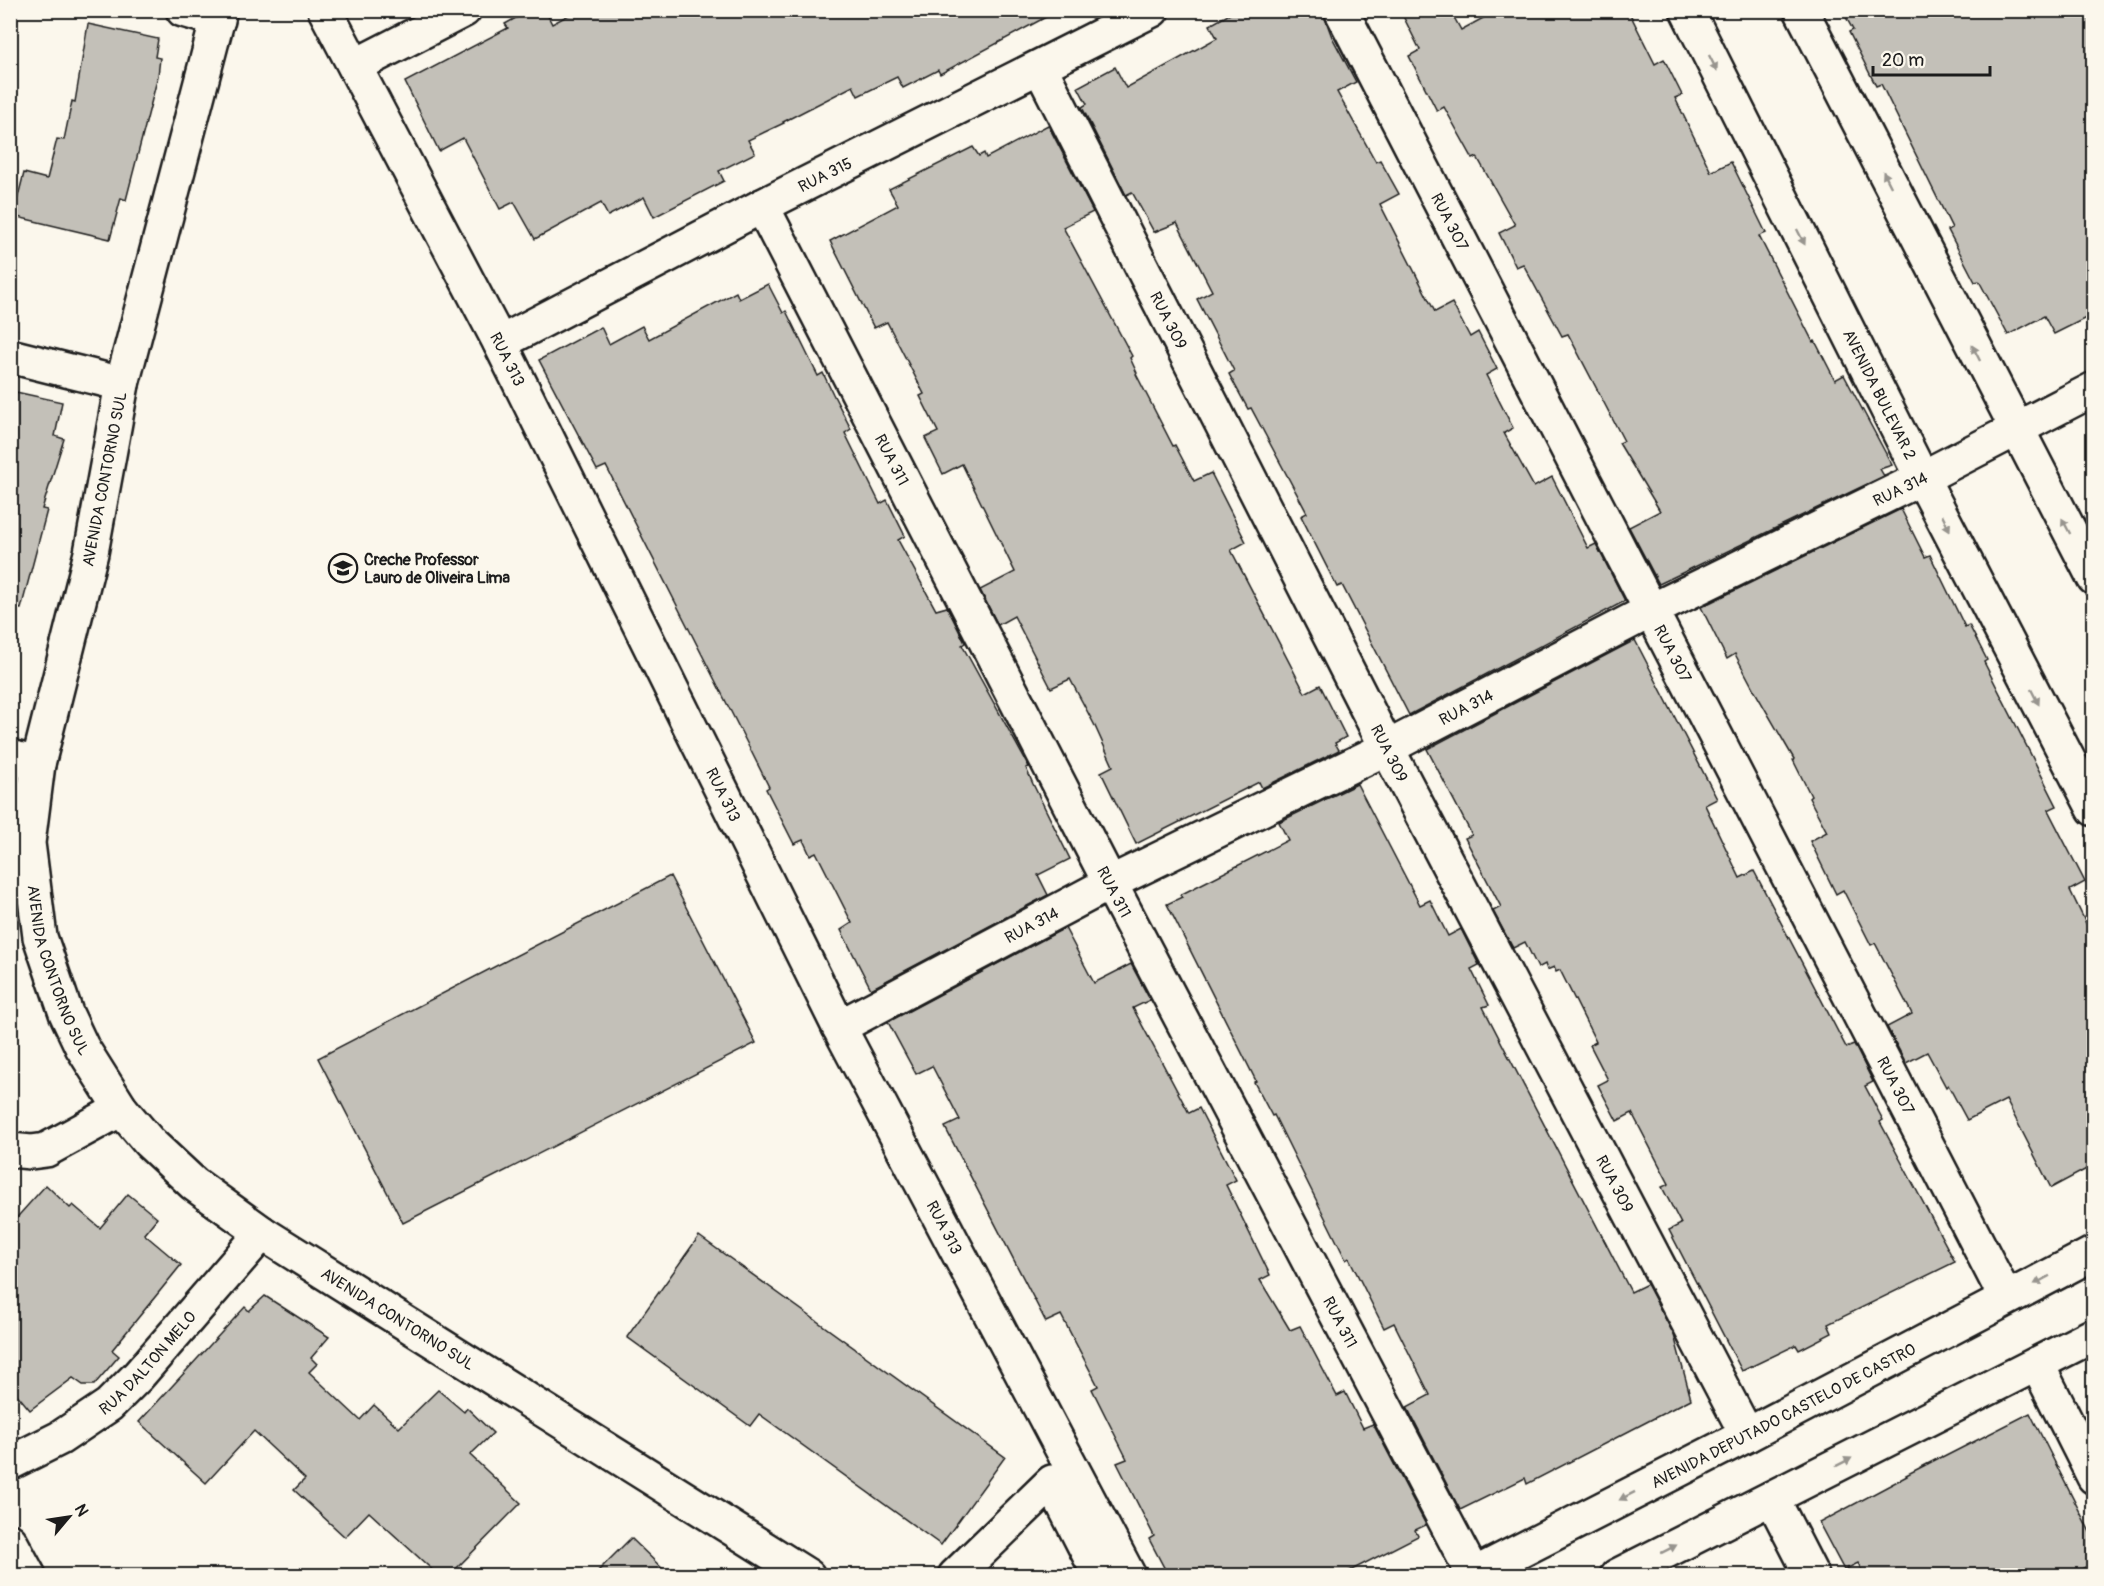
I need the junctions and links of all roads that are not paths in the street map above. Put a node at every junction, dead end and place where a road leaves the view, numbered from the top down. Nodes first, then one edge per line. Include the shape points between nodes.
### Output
1 (183, 10) edge
2 (325, 10) edge
3 (464, 10) edge
4 (1152, 10) edge
5 (1341, 10) edge
6 (1687, 10) edge
7 (1801, 10) edge
8 (219, 15) edge
9 (355, 66) junction
10 (1040, 67) junction
11 (762, 206) junction
12 (500, 343) junction
13 (10, 356) edge
14 (122, 384) junction
15 (2094, 389) edge
16 (2016, 430) junction
17 (1922, 478) junction
18 (2094, 578) edge
19 (1650, 611) junction
20 (1388, 748) junction
21 (24, 760) edge
22 (2094, 809) edge
23 (1110, 883) junction
24 (839, 1027) junction
25 (121, 1109) junction
26 (10, 1150) edge
27 (262, 1233) junction
28 (2094, 1253) edge
29 (2006, 1298) junction
30 (2094, 1335) edge
31 (2037, 1364) junction
32 (1747, 1435) junction
33 (10, 1463) edge
34 (2094, 1476) edge
35 (1772, 1498) junction
36 (10, 1541) edge
37 (29, 1575) edge
38 (807, 1575) edge
39 (955, 1575) edge
40 (1100, 1575) edge
41 (1129, 1575) edge
42 (1472, 1575) edge
43 (1617, 1575) edge
44 (1812, 1575) edge

1 - 8 street
2 - 9 street, RUA 313
3 - 9 street
4 - 10 street, RUA 315
5 - 19 street, RUA 307
6 -> 17 street, AVENIDA BULEVAR 2
16 -> 7 street
8 - 14 street, AVENIDA CONTORNO SUL
9 - 12 street, RUA 313
10 - 11 street, RUA 315
10 - 20 street, RUA 309
11 - 12 street, RUA 315
11 - 23 street, RUA 311
12 - 24 street, RUA 313
13 - 14 street
14 - 21 street, AVENIDA CONTORNO SUL via 91,553
15 - 16 street, RUA 314
16 - 17 street, RUA 314
18 -> 16 street
17 - 19 street, RUA 314
17 -> 22 street, AVENIDA BULEVAR 2
19 - 20 street, RUA 314
19 - 29 street, RUA 307
20 - 23 street, RUA 314
20 - 32 street, RUA 309
21 - 25 street, AVENIDA CONTORNO SUL via 28,843 40,937 82,1047
23 - 24 street, RUA 314
23 - 42 street, RUA 311
24 - 41 street, RUA 313
25 - 26 street via 46,1150
25 - 27 street, AVENIDA CONTORNO SUL via 194,1184
27 - 33 street, RUA DALTON MELO via 109,1405 60,1438
27 - 38 street, AVENIDA CONTORNO SUL
28 -> 29 street, AVENIDA DEPUTADO CASTELO DE CASTRO
29 - 32 street, AVENIDA DEPUTADO CASTELO DE CASTRO
30 - 31 street
31 - 34 street
35 -> 31 street
32 -> 42 street, AVENIDA DEPUTADO CASTELO DE CASTRO
43 -> 35 street
35 - 44 street
36 - 37 street
39 - 40 street via 1052,1482

